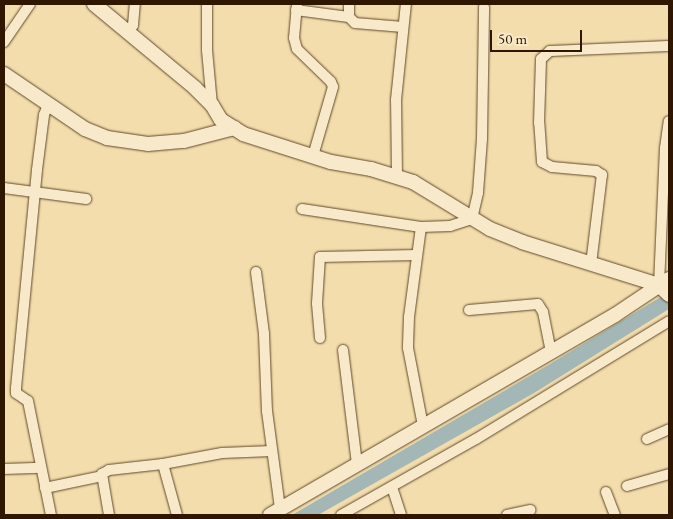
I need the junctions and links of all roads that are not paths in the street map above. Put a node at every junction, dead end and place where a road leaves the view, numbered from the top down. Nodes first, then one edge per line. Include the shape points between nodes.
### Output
1 (30, 4) edge
2 (94, 4) edge
3 (135, 4) edge
4 (207, 4) edge
5 (349, 4) edge
6 (406, 4) edge
7 (297, 7) edge
8 (484, 7) dead end
9 (349, 17) junction
10 (403, 27) junction
11 (130, 32) junction
12 (4, 42) edge
13 (669, 46) edge
14 (4, 74) edge
15 (48, 105) junction
16 (212, 105) junction
17 (669, 121) edge
18 (234, 128) junction
19 (667, 148) edge
20 (313, 156) junction
21 (397, 177) junction
22 (4, 188) edge
23 (34, 192) junction
24 (86, 199) dead end
25 (302, 209) dead end
26 (472, 219) junction
27 (421, 227) junction
28 (417, 255) junction
29 (591, 264) junction
30 (256, 272) dead end
31 (666, 287) edge
32 (469, 310) dead end
33 (669, 321) edge
34 (320, 338) dead end
35 (343, 350) dead end
36 (551, 352) junction
37 (423, 426) junction
38 (669, 429) edge
39 (646, 439) dead end
40 (272, 451) junction
41 (163, 464) junction
42 (358, 464) junction
43 (41, 468) junction
44 (4, 469) edge
45 (669, 474) edge
46 (102, 476) junction
47 (627, 486) dead end
48 (392, 487) junction
49 (45, 488) junction
50 (606, 492) dead end
51 (530, 510) dead end
52 (275, 512) edge
53 (50, 515) edge
54 (109, 515) edge
55 (177, 515) edge
56 (341, 515) edge
57 (401, 515) edge
58 (507, 515) edge
59 (615, 515) edge

1 - 12 street
2 - 11 street
3 - 11 street
4 - 16 street
5 - 9 street
6 - 10 street
7 - 9 street
7 - 20 street via 294,38 297,48 333,87
8 - 26 street via 482,139 478,192
9 - 10 street via 360,24
10 - 21 street via 396,100
11 - 16 street
13 - 29 street via 550,51 541,59 539,123 542,162 552,167 596,171 602,175
14 - 15 street
15 - 18 street via 85,129 108,138 148,144 184,141
15 - 23 street
16 - 18 street via 222,120
17 - 19 street
18 - 20 street
19 - 31 street
20 - 21 street
21 - 26 street via 413,182
22 - 23 street
23 - 24 street
23 - 43 street via 16,393 28,401
25 - 27 street
26 - 27 street via 444,227
26 - 29 street via 522,242
27 - 28 street
28 - 34 street via 320,257
28 - 37 street via 408,348
29 - 31 street
30 - 40 street
31 - 36 street
32 - 36 street via 538,304 543,312
33 - 48 street
35 - 42 street
36 - 37 street
37 - 42 street
38 - 39 street
40 - 41 street via 222,453
40 - 52 street
41 - 46 street via 108,470
41 - 55 street
42 - 52 street
43 - 44 street
43 - 49 street
45 - 47 street
46 - 49 street
46 - 54 street
48 - 56 street
48 - 57 street
49 - 53 street
50 - 59 street
51 - 58 street

